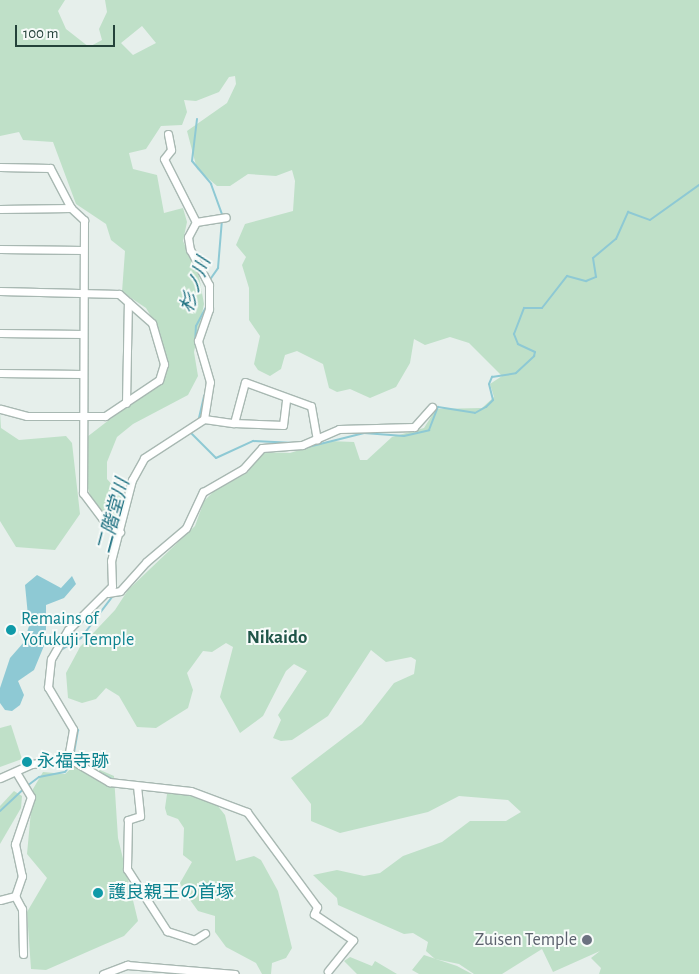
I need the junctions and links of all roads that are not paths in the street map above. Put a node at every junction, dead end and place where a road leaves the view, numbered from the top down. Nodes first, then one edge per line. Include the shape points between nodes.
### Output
1 (168, 134) dead end
2 (0, 167) edge
3 (71, 208) junction
4 (0, 209) edge
5 (226, 217) dead end
6 (196, 222) junction
7 (0, 249) edge
8 (83, 250) junction
9 (0, 291) edge
10 (83, 292) junction
11 (128, 302) junction
12 (0, 333) edge
13 (82, 334) junction
14 (0, 373) edge
15 (82, 374) junction
16 (286, 400) junction
17 (126, 403) junction
18 (432, 407) dead end
19 (0, 409) edge
20 (81, 415) junction
21 (201, 422) junction
22 (234, 424) junction
23 (317, 439) junction
24 (120, 532) junction
25 (108, 593) junction
26 (68, 758) junction
27 (16, 772) junction
28 (0, 778) edge
29 (137, 786) junction
30 (15, 896) junction
31 (0, 900) edge
32 (205, 934) dead end
33 (23, 954) dead end
34 (181, 972) edge
35 (326, 973) edge
36 (102, 974) edge
37 (235, 974) edge

1 - 6 street via 171,150 164,159
2 - 3 street via 50,168
3 - 4 street
3 - 8 street via 84,220
5 - 6 street
6 - 21 street via 188,232 188,244 209,285 210,310 198,341 210,382
7 - 8 street
8 - 10 street
9 - 10 street
10 - 11 street via 119,294
10 - 13 street
11 - 17 street
11 - 17 street via 152,322 164,364 159,380
12 - 13 street
13 - 15 street
14 - 15 street
15 - 20 street
16 - 22 street via 283,425
16 - 22 street via 245,382
16 - 23 street via 311,406
17 - 20 street via 105,416
18 - 23 street via 414,426 339,429
19 - 20 street via 27,416
20 - 24 street via 83,493 102,518
21 - 22 street
21 - 24 street via 144,458 132,480
23 - 25 street via 302,445 262,448 243,469 203,492 186,528 146,562 120,591
24 - 25 street
25 - 26 street via 68,630 51,659 46,678 51,696 73,729
26 - 27 street via 32,764
26 - 29 street via 109,782
27 - 28 street
27 - 30 street via 31,797 15,844 22,876
29 - 32 street via 140,816 128,820 127,869 167,930 194,940
29 - 35 street via 191,791 247,812 318,908 314,914 353,940
30 - 31 street
30 - 33 street via 22,909
34 - 36 street via 127,965
34 - 37 street

